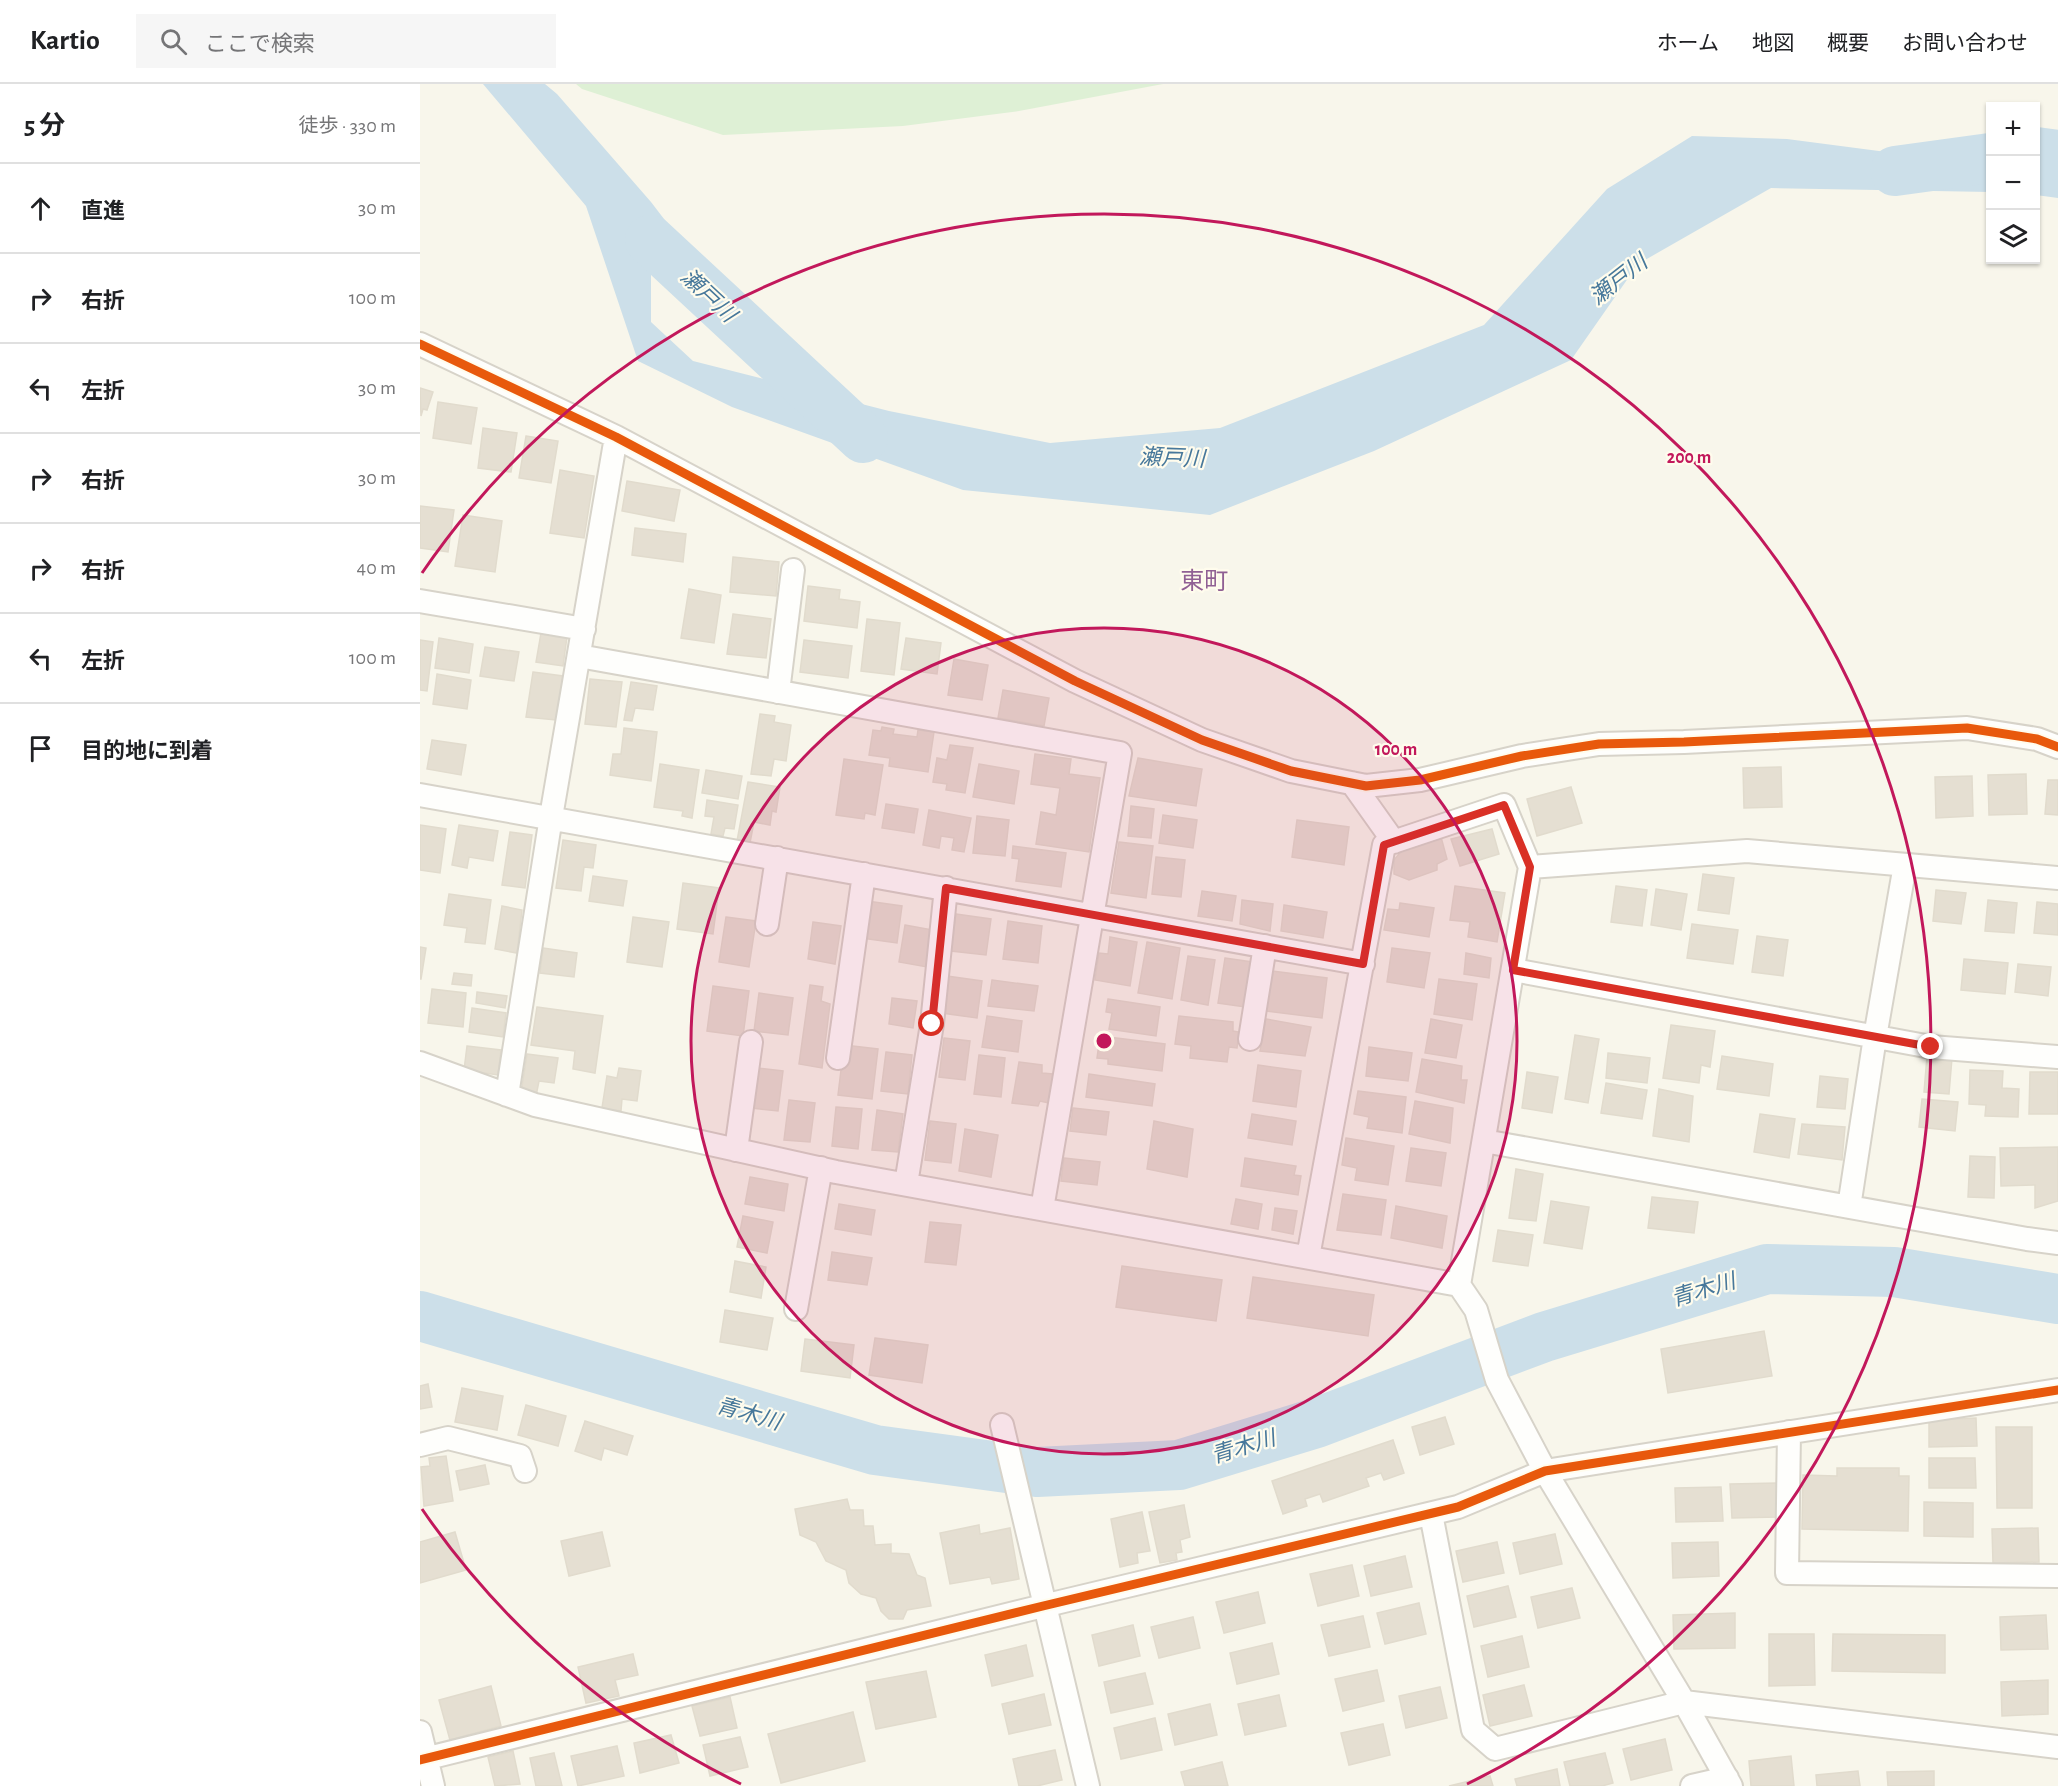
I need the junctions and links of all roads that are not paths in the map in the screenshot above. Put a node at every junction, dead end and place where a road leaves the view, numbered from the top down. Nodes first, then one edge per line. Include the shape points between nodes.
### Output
1 (420, 344) edge
2 (616, 437) junction
3 (793, 570) dead end
4 (420, 601) edge
5 (584, 629) junction
6 (579, 656) junction
7 (778, 692) junction
8 (2058, 747) edge
9 (1352, 783) junction
10 (420, 795) edge
11 (551, 817) junction
12 (1394, 842) junction
13 (777, 858) junction
14 (1905, 865) junction
15 (1530, 867) junction
16 (864, 874) junction
17 (2058, 878) edge
18 (946, 888) junction
19 (1092, 915) junction
20 (766, 924) dead end
21 (1265, 946) junction
22 (1363, 964) junction
23 (1513, 970) junction
24 (1875, 1037) junction
25 (1250, 1039) dead end
26 (751, 1042) dead end
27 (2058, 1057) edge
28 (838, 1058) dead end
29 (420, 1063) edge
30 (507, 1095) junction
31 (1484, 1141) junction
32 (736, 1150) junction
33 (821, 1168) junction
34 (906, 1184) junction
35 (1849, 1207) junction
36 (1042, 1209) junction
37 (2058, 1243) edge
38 (1308, 1257) junction
39 (1459, 1285) junction
40 (796, 1309) dead end
41 (2058, 1390) edge
42 (1002, 1425) dead end
43 (1789, 1432) junction
44 (420, 1445) edge
45 (525, 1471) dead end
46 (1545, 1471) junction
47 (1431, 1514) junction
48 (2058, 1576) edge
49 (1043, 1606) junction
50 (1684, 1702) junction
51 (420, 1732) edge
52 (2058, 1747) edge
53 (423, 1759) edge
54 (1729, 1782) edge
55 (433, 1786) edge
56 (1088, 1786) edge
57 (1692, 1786) edge

1 - 2 street
2 - 5 street
2 - 9 street via 1096,690 1202,740 1291,771
3 - 7 street
4 - 5 street
5 - 6 street
6 - 7 street
6 - 11 street
7 - 19 street via 1120,753
8 - 9 street via 2037,739 1967,728 1599,744 1522,756 1420,780 1366,786
9 - 12 street
10 - 11 street
11 - 13 street
11 - 30 street
12 - 15 street via 1504,805
12 - 22 street via 1384,845
13 - 16 street
13 - 20 street
14 - 15 street via 1747,851
14 - 17 street
14 - 24 street
15 - 23 street
16 - 18 street
16 - 28 street
18 - 19 street
18 - 34 street via 932,1024
19 - 21 street
19 - 36 street
21 - 22 street
21 - 25 street
22 - 38 street
23 - 24 street
23 - 31 street
24 - 27 street via 1931,1047
24 - 35 street
26 - 32 street
29 - 30 street
30 - 32 street via 535,1105
31 - 35 street
31 - 39 street
32 - 33 street
33 - 34 street
33 - 40 street
34 - 36 street
35 - 37 street
36 - 38 street
38 - 39 street
39 - 46 street via 1476,1310 1497,1380
41 - 43 street
42 - 49 street
43 - 46 street
43 - 48 street via 1787,1573
44 - 45 street via 448,1438 458,1440 520,1456
46 - 47 street
46 - 50 street
47 - 49 street
47 - 50 street via 1473,1730 1495,1749
49 - 53 street
49 - 56 street
50 - 52 street
50 - 54 street
51 - 53 street
53 - 55 street
54 - 57 street

